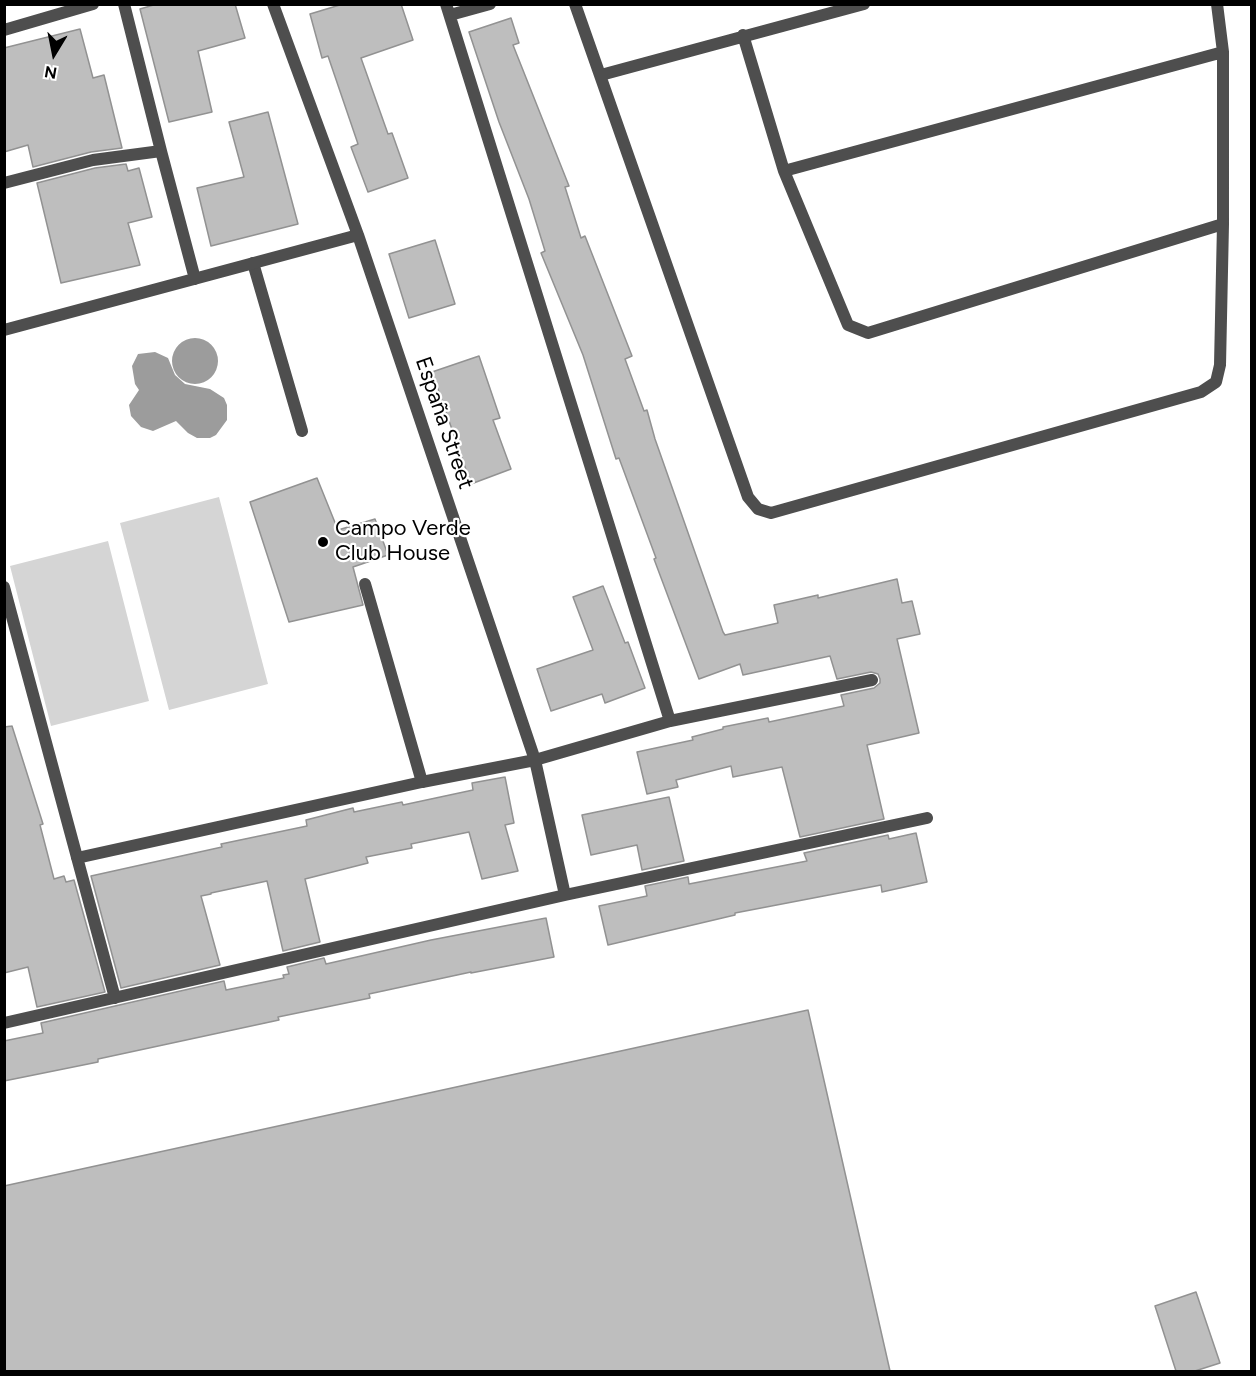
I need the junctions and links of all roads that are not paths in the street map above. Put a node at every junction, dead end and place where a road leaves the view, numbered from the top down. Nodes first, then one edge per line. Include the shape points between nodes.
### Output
1 (93, 4) edge
2 (124, 4) edge
3 (273, 4) edge
4 (490, 4) edge
5 (575, 4) edge
6 (864, 4) edge
7 (1217, 4) edge
8 (448, 10) edge
9 (4, 30) edge
10 (743, 35) junction
11 (1223, 52) junction
12 (601, 75) junction
13 (161, 151) junction
14 (784, 171) junction
15 (4, 183) edge
16 (1223, 224) junction
17 (358, 235) junction
18 (253, 263) junction
19 (195, 279) junction
20 (4, 330) edge
21 (302, 431) dead end
22 (365, 584) dead end
23 (4, 587) edge
24 (872, 680) dead end
25 (670, 721) junction
26 (536, 760) junction
27 (422, 782) junction
28 (927, 818) dead end
29 (77, 858) junction
30 (565, 895) junction
31 (115, 998) junction
32 (4, 1023) edge

1 - 9 street
2 - 13 street
3 - 17 street, España Street
4 - 8 street
5 - 12 street
6 - 10 street
7 - 11 street
8 - 25 street
10 - 12 street
10 - 14 street
11 - 14 street
11 - 16 street
12 - 16 street via 748,497 759,509 771,513 1201,392 1216,382 1220,365
13 - 15 street via 93,160
13 - 19 street
14 - 16 street via 849,325 868,333
17 - 18 street
17 - 26 street, España Street
18 - 19 street
18 - 21 street
19 - 20 street
22 - 27 street
23 - 29 street
24 - 25 street
25 - 26 street
26 - 27 street
26 - 30 street, España Street
27 - 29 street
28 - 30 street
29 - 31 street
30 - 31 street
31 - 32 street

